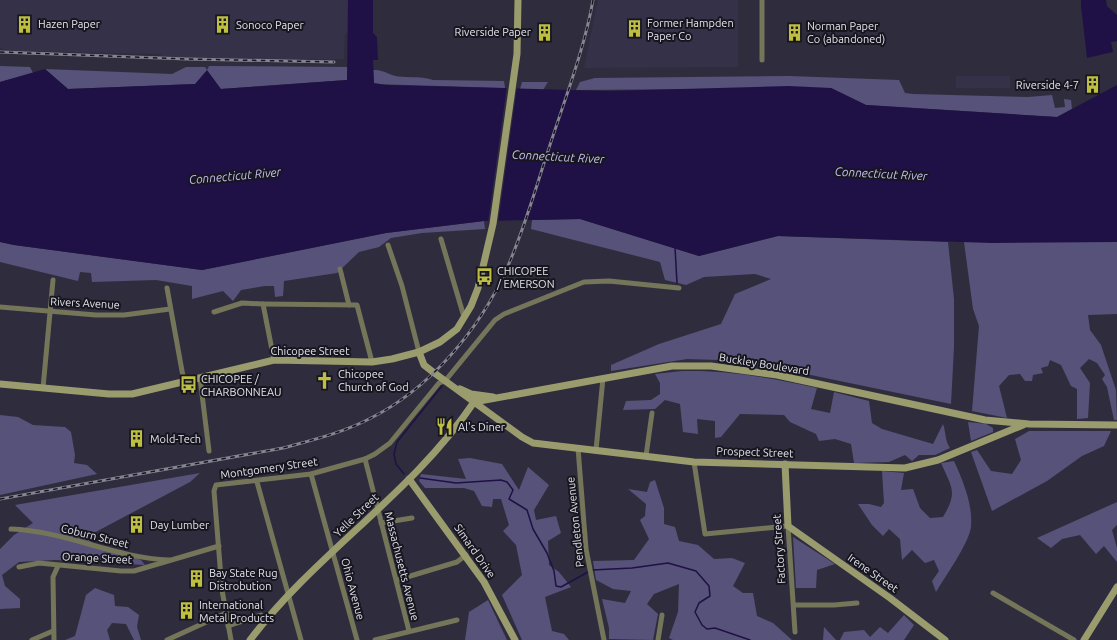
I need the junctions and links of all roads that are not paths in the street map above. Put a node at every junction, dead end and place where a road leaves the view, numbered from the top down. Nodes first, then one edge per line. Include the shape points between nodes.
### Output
1 (518, 0) edge
2 (762, 0) edge
3 (762, 60) dead end
4 (441, 239) dead end
5 (388, 245) dead end
6 (340, 269) dead end
7 (53, 280) dead end
8 (167, 288) dead end
9 (679, 288) dead end
10 (264, 304) junction
11 (349, 305) junction
12 (0, 307) edge
13 (170, 308) junction
14 (50, 312) junction
15 (214, 312) dead end
16 (464, 317) junction
17 (419, 352) junction
18 (274, 360) junction
19 (372, 362) junction
20 (200, 378) junction
21 (603, 378) junction
22 (184, 382) junction
23 (448, 383) junction
24 (0, 384) edge
25 (43, 388) junction
26 (501, 398) junction
27 (474, 402) junction
28 (652, 413) dead end
29 (1025, 424) junction
30 (1117, 425) edge
31 (578, 448) junction
32 (596, 450) junction
33 (209, 451) dead end
34 (646, 456) junction
35 (365, 459) junction
36 (694, 462) junction
37 (785, 464) junction
38 (312, 474) junction
39 (409, 479) junction
40 (257, 482) junction
41 (377, 509) junction
42 (412, 518) dead end
43 (381, 523) junction
44 (788, 526) junction
45 (11, 529) dead end
46 (219, 546) junction
47 (333, 552) junction
48 (466, 555) junction
49 (174, 560) junction
50 (19, 566) dead end
51 (58, 566) junction
52 (396, 580) junction
53 (1116, 589) edge
54 (993, 593) dead end
55 (289, 595) junction
56 (857, 603) dead end
57 (794, 604) junction
58 (226, 614) junction
59 (261, 615) dead end
60 (662, 615) dead end
61 (457, 620) dead end
62 (228, 626) junction
63 (53, 631) junction
64 (409, 631) junction
65 (795, 632) dead end
66 (32, 640) edge
67 (54, 640) edge
68 (167, 640) edge
69 (231, 640) edge
70 (250, 640) edge
71 (301, 640) edge
72 (356, 640) edge
73 (375, 640) edge
74 (515, 640) edge
75 (604, 640) edge
76 (658, 640) edge
77 (945, 640) edge
78 (1074, 640) edge
79 (1084, 640) edge

1 - 16 main road, Chicopee Street via 517,54 493,224 478,288
2 - 3 street
4 - 16 street
5 - 17 street via 402,286
6 - 11 street
7 - 14 street
8 - 13 street
9 - 23 street, Montgomery Street via 596,281 584,282 539,299 495,320
10 - 11 street
10 - 15 street via 242,303
10 - 18 street
11 - 19 street via 357,305
12 - 14 street, Rivers Avenue
13 - 14 street, Rivers Avenue via 124,315
13 - 22 street
14 - 25 street
16 - 17 main road, Chicopee Street via 451,335
17 - 19 main road, Chicopee Street
17 - 23 main road, Prospect Street via 424,364
18 - 19 main road, Chicopee Street
18 - 20 main road, Chicopee Street
20 - 22 main road, Chicopee Street
20 - 33 street
21 - 26 main road, Buckley Boulevard
21 - 29 main road, Buckley Boulevard via 685,366 751,370 959,415
21 - 32 street
22 - 25 main road, Chicopee Street via 132,394
23 - 26 main road via 471,394
23 - 27 main road, Prospect Street
23 - 35 street, Montgomery Street via 439,383 390,443
24 - 25 main road, Chicopee Street
26 - 27 main road, Buckley Boulevard
27 - 31 main road, Prospect Street via 528,441
27 - 39 main road, Yelle Street via 456,429
28 - 34 street
29 - 30 main road, Prospect Street
29 - 37 main road, Prospect Street via 918,466 888,468
31 - 32 main road, Prospect Street
31 - 75 street, Pendleton Avenue via 589,566
32 - 34 main road, Prospect Street
34 - 36 main road, Prospect Street
35 - 38 street, Montgomery Street
35 - 41 street, Massachusetts Avenue
36 - 37 main road, Prospect Street
36 - 44 street via 705,534
37 - 44 main road, Factory Street
38 - 40 street, Montgomery Street
38 - 47 street, Ohio Avenue
39 - 41 main road, Yelle Street
39 - 48 main road, Simard Drive
40 - 46 street, Montgomery Street via 219,484 214,488
40 - 55 street
41 - 43 street, Massachusetts Avenue
41 - 47 main road, Yelle Street
42 - 43 street
43 - 52 street, Massachusetts Avenue
44 - 57 street, Factory Street
44 - 77 main road, Irene Street
45 - 49 street, Coburn Street via 46,534 117,553
46 - 49 street, Orange Street
46 - 58 street, Montgomery Street
47 - 55 main road, Yelle Street
47 - 72 street, Ohio Avenue
48 - 52 street via 457,562
48 - 74 main road, Simard Drive via 487,587
49 - 51 street, Orange Street via 134,571
50 - 51 street, Orange Street via 39,563
51 - 63 street via 53,577
52 - 64 street, Massachusetts Avenue
53 - 79 main road
54 - 78 street
55 - 70 main road, Yelle Street
55 - 71 street
56 - 57 street
57 - 65 street, Factory Street
58 - 62 street, Montgomery Street
58 - 68 street
59 - 62 street
60 - 76 street
61 - 64 street
62 - 69 street, Montgomery Street
63 - 66 street
63 - 67 street
64 - 73 street

